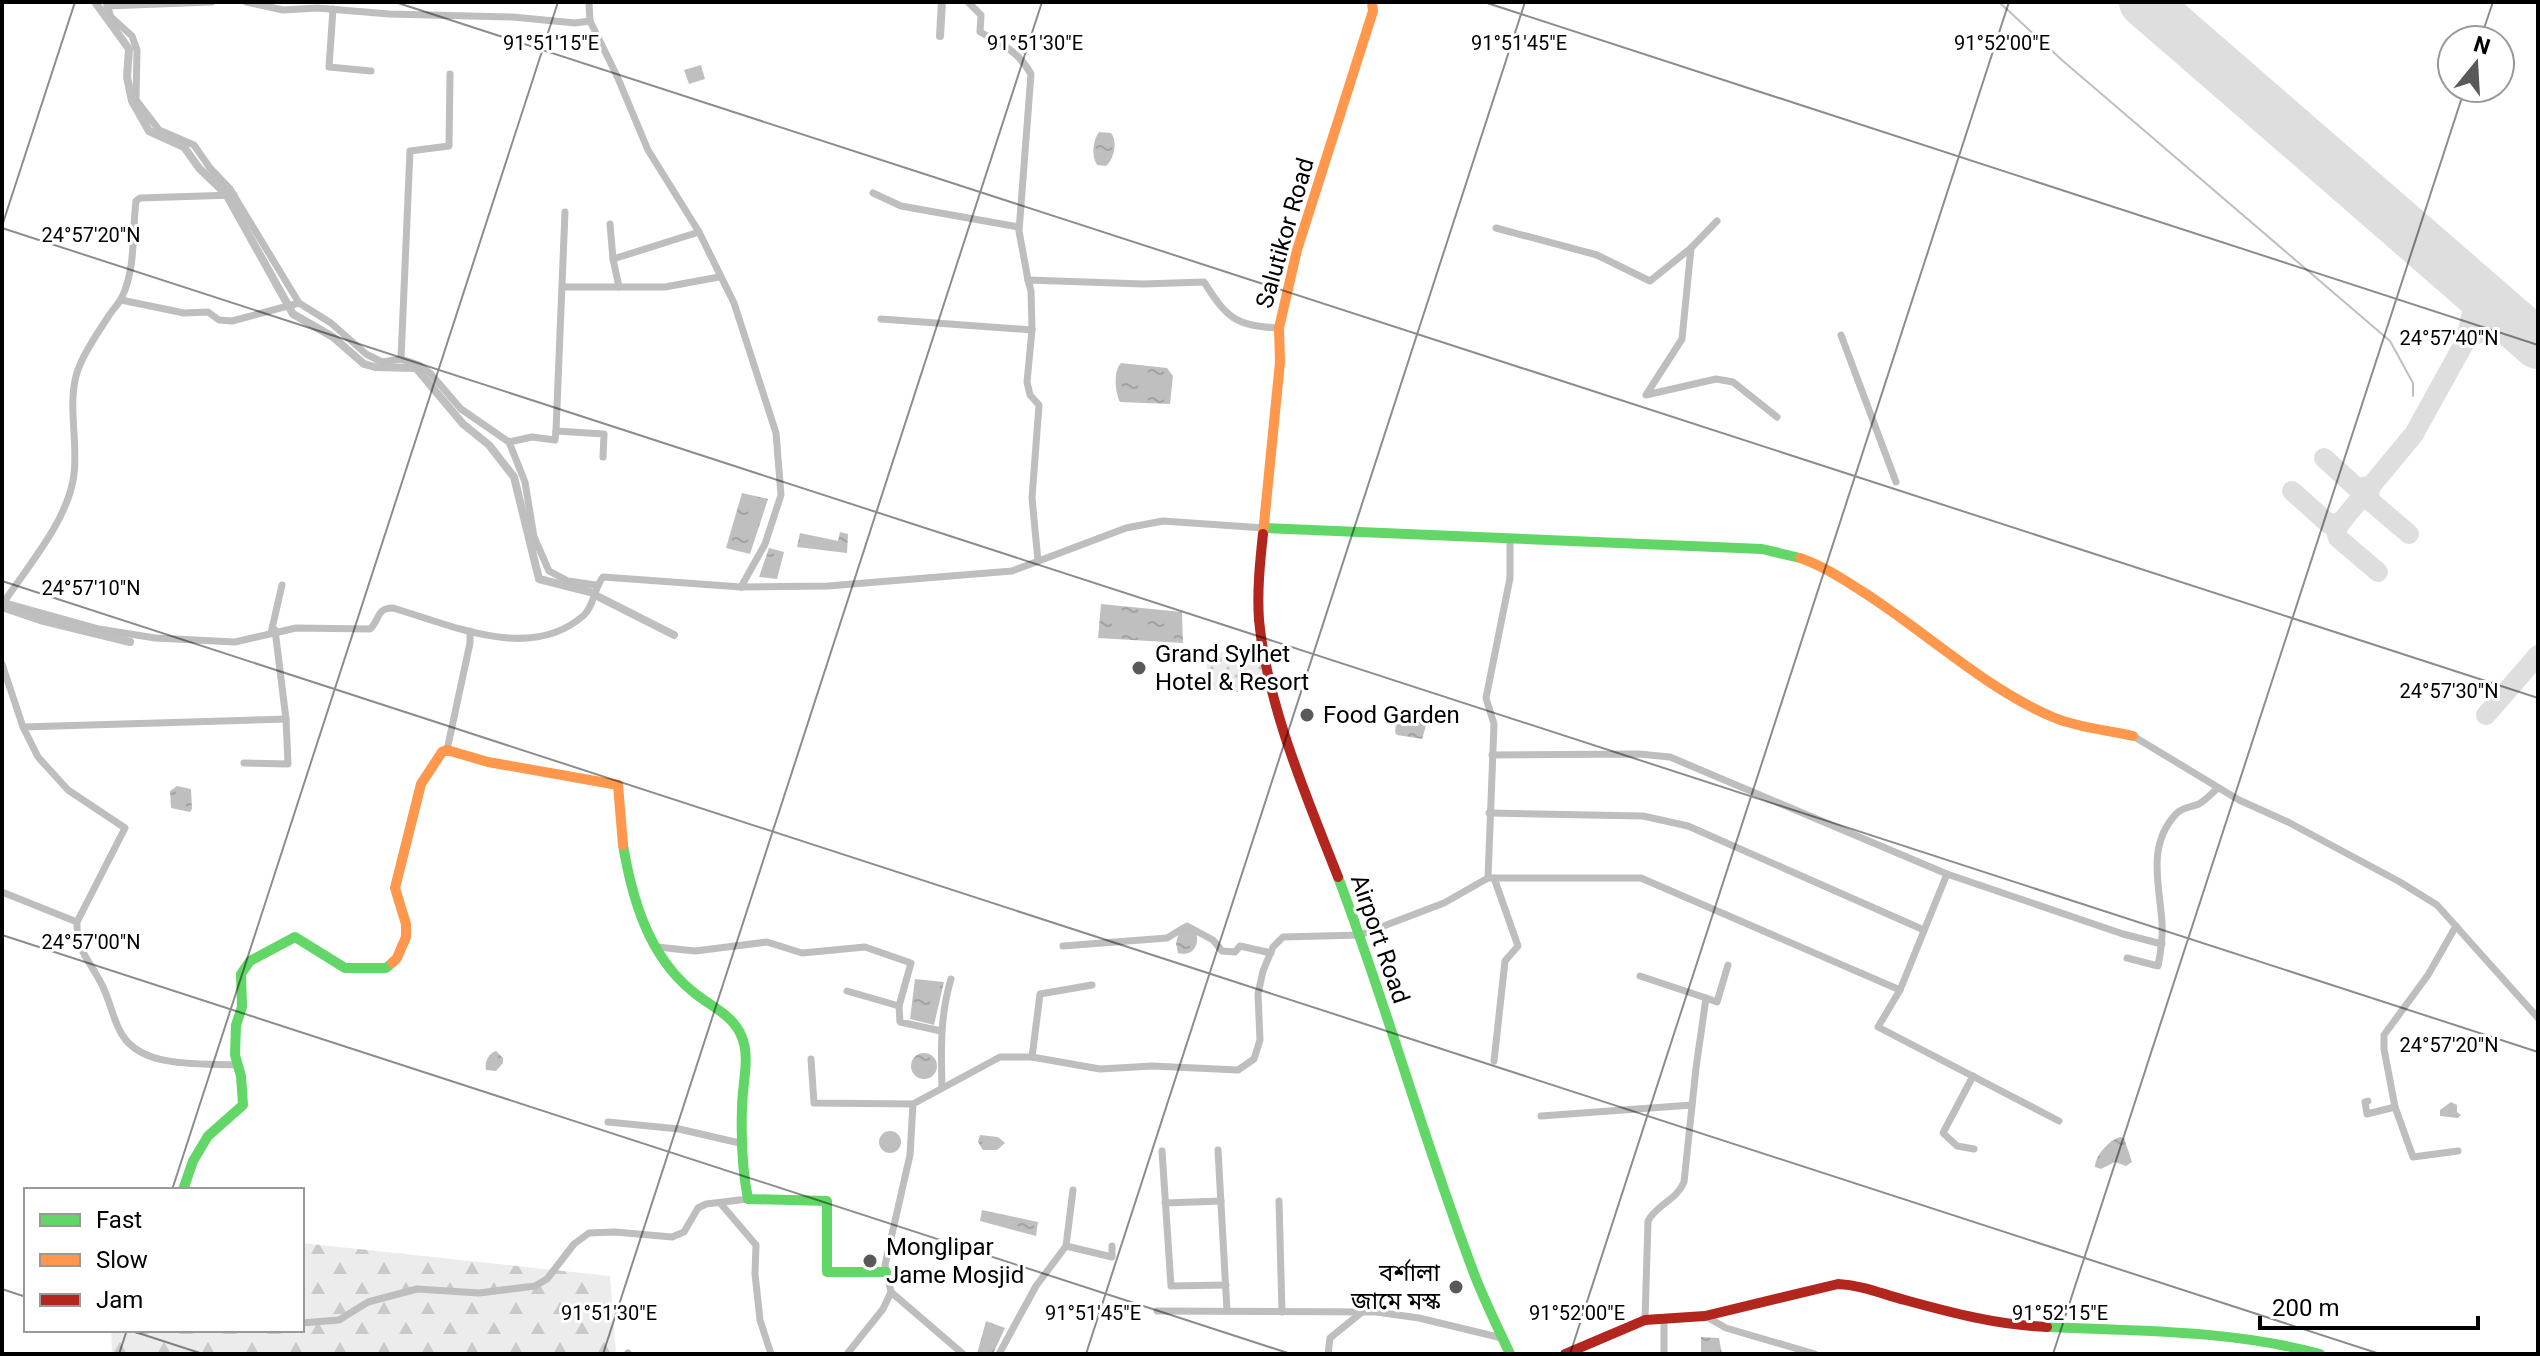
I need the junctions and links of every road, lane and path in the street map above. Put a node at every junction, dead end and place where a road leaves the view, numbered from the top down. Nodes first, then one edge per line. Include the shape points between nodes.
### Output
1 (212, 2) edge
2 (246, 2) edge
3 (589, 2) edge
4 (968, 2) edge
5 (1372, 2) edge
6 (106, 4) edge
7 (333, 9) junction
8 (590, 21) junction
9 (371, 71) dead end
10 (450, 74) dead end
11 (873, 193) dead end
12 (229, 196) junction
13 (565, 212) dead end
14 (1717, 221) dead end
15 (610, 224) dead end
16 (1019, 227) junction
17 (1496, 228) dead end
18 (699, 232) junction
19 (1691, 248) junction
20 (613, 259) junction
21 (719, 277) junction
22 (1028, 280) junction
23 (563, 287) junction
24 (619, 287) junction
25 (121, 300) junction
26 (296, 304) junction
27 (881, 319) dead end
28 (1279, 328) junction
29 (1032, 330) junction
30 (1841, 335) dead end
31 (401, 359) junction
32 (1777, 417) dead end
33 (556, 431) junction
34 (509, 442) junction
35 (603, 457) dead end
36 (1896, 482) dead end
37 (1264, 528) junction
38 (1510, 538) junction
39 (1038, 561) junction
40 (282, 585) dead end
41 (596, 585) junction
42 (741, 587) junction
43 (3, 602) edge
44 (470, 631) junction
45 (273, 632) junction
46 (2, 664) edge
47 (286, 719) junction
48 (23, 727) junction
49 (2133, 736) joint
50 (447, 750) junction
51 (1492, 755) junction
52 (244, 763) dead end
53 (2218, 788) junction
54 (1489, 813) junction
55 (1947, 874) junction
56 (1491, 878) junction
57 (2, 892) edge
58 (77, 922) junction
59 (2456, 926) junction
60 (1924, 930) junction
61 (1360, 935) junction
62 (2162, 944) junction
63 (1063, 946) dead end
64 (657, 947) junction
65 (1271, 953) junction
66 (2127, 958) dead end
67 (1728, 965) dead end
68 (1640, 976) dead end
69 (951, 979) dead end
70 (1092, 985) dead end
71 (1900, 990) junction
72 (847, 991) dead end
73 (1706, 998) junction
74 (899, 1006) junction
75 (2538, 1018) edge
76 (941, 1031) junction
77 (1032, 1057) junction
78 (811, 1059) dead end
79 (1494, 1061) dead end
80 (237, 1065) junction
81 (1973, 1076) junction
82 (942, 1088) junction
83 (2368, 1101) dead end
84 (913, 1104) junction
85 (1692, 1105) junction
86 (2395, 1107) junction
87 (1541, 1116) dead end
88 (2059, 1121) dead end
89 (608, 1122) dead end
90 (744, 1144) junction
91 (1974, 1149) dead end
92 (1218, 1150) dead end
93 (1162, 1151) dead end
94 (2458, 1151) dead end
95 (184, 1188) edge
96 (1073, 1190) dead end
97 (748, 1199) junction
98 (1221, 1201) junction
99 (1279, 1201) dead end
100 (1165, 1203) junction
101 (721, 1204) junction
102 (1066, 1246) junction
103 (1112, 1246) dead end
104 (886, 1272) junction
105 (1226, 1285) junction
106 (891, 1292) junction
107 (1157, 1311) dead end
108 (1227, 1311) junction
109 (1282, 1312) junction
110 (1362, 1312) junction
111 (1705, 1316) junction
112 (1664, 1318) junction
113 (1645, 1320) junction
114 (304, 1323) edge
115 (1504, 1338) junction
116 (771, 1354) edge
117 (847, 1354) edge
118 (962, 1354) edge
119 (999, 1354) edge
120 (1328, 1354) edge
121 (1510, 1354) edge
122 (1565, 1354) edge
123 (1664, 1354) edge
124 (1815, 1354) edge
125 (2320, 1354) edge

1 - 6 street
2 - 7 street via 283,10
3 - 8 street
4 - 16 street via 981,15 980,32 1010,48 1031,74
5 - 28 main road, Salutikor Road via 1297,250
6 - 12 street via 137,50 136,100 168,136 194,145
7 - 8 street
7 - 9 street via 329,67
8 - 18 street via 648,150
10 - 31 street via 449,146 410,151
11 - 16 street via 901,206
12 - 25 street via 136,201 131,264
12 - 26 street
13 - 23 street
14 - 19 street
15 - 20 street
16 - 22 street
17 - 19 street via 1597,255 1650,281
18 - 20 street
18 - 21 street
19 - 32 street via 1682,339 1646,395 1716,379 1733,382
20 - 24 street
21 - 24 street via 680,286
21 - 42 street via 734,303 776,433 779,464 781,495 765,544
22 - 28 street via 1204,282 1234,320
22 - 29 street
23 - 24 street
23 - 33 street
25 - 26 street via 184,313 208,312 232,321
25 - 43 street via 77,374 74,474 68,497
26 - 31 street via 331,323 366,354 382,362
27 - 29 street
28 - 37 main road, Salutikor Road
29 - 39 street via 1027,382 1039,405 1032,498
30 - 36 street
31 - 34 street via 430,373 461,409
33 - 34 street via 555,440
33 - 35 street via 604,434
34 - 41 street via 525,482 534,537 549,571 568,581
37 - 38 main road
37 - 39 street via 1163,521 1126,528
37 - 61 main road, Airport Road via 1259,617 1263,649 1291,756
38 - 49 main road via 1762,549 1812,562 2047,715
38 - 51 street via 1510,578 1486,698 1494,724
39 - 42 street via 1012,571 828,586
40 - 45 street
41 - 42 street via 603,577 622,577
41 - 44 street via 587,613 557,633 513,640
43 - 45 street via 99,629 155,638 235,642
44 - 45 street via 385,608 370,629
44 - 50 street
45 - 47 street
46 - 48 street
47 - 48 street
47 - 52 street via 288,764
48 - 58 street via 38,757 68,790 125,828
49 - 53 street
50 - 64 main road via 618,785 626,874
50 - 80 main road via 421,784 397,878 406,924 397,958 386,968 345,968 295,937 250,961 241,974
51 - 54 street
51 - 55 street via 1670,757
53 - 59 street via 2411,889 2437,905
53 - 62 street via 2201,803 2180,810 2157,847
54 - 56 street
54 - 60 street via 1643,816 1688,826
55 - 60 street
55 - 62 street
56 - 61 street via 1444,903
56 - 71 street via 1641,878
56 - 79 street via 1518,946 1505,961
57 - 58 street
58 - 80 street via 82,954 127,1041 161,1062
59 - 75 street
59 - 86 street via 2384,1035
60 - 71 street
61 - 65 street via 1283,937
61 - 115 main road, Airport Road via 1462,1241
62 - 66 street via 2158,966
63 - 65 street via 1167,938 1187,926 1222,951 1235,952 1240,946
64 - 74 street via 695,951 767,942 802,953 865,947 911,963
64 - 90 main road via 687,987 741,1032
65 - 77 street via 1258,994 1260,1040 1254,1059 1238,1070 1100,1069
67 - 73 street via 1717,1002
68 - 73 street
69 - 76 street
70 - 77 street via 1040,994
71 - 81 street via 1878,1027
72 - 74 street
73 - 85 street
74 - 76 street via 900,1022
76 - 82 street
77 - 82 street via 1000,1057
78 - 84 street via 814,1103
80 - 95 main road via 243,1105 221,1121 199,1150
81 - 88 street
81 - 91 street via 1943,1133 1957,1146
82 - 84 street
83 - 86 street via 2367,1114
84 - 104 street via 910,1155
85 - 87 street
85 - 113 street via 1684,1182 1648,1221
86 - 94 street via 2413,1157
89 - 90 street via 679,1129
90 - 97 main road via 741,1167
92 - 98 street
93 - 100 street
96 - 102 street
97 - 101 street
97 - 104 main road via 827,1201 827,1272
98 - 100 street
98 - 105 street
99 - 109 street
100 - 105 street via 1171,1286
101 - 114 street via 698,1208 684,1232 672,1237 589,1233 535,1286 479,1293 417,1289 368,1302 339,1320
101 - 116 street via 756,1245 760,1320
102 - 103 street via 1112,1257
102 - 119 street via 1036,1286
104 - 106 street
105 - 108 street
106 - 117 street
106 - 118 street
107 - 108 street
108 - 109 street
109 - 110 street
110 - 115 street via 1419,1318
110 - 120 street via 1330,1338
111 - 112 main road
111 - 124 street via 1726,1328
111 - 125 main road via 1846,1284 2007,1325 2204,1334
112 - 113 main road
112 - 123 street
113 - 122 main road
115 - 121 main road, Airport Road

